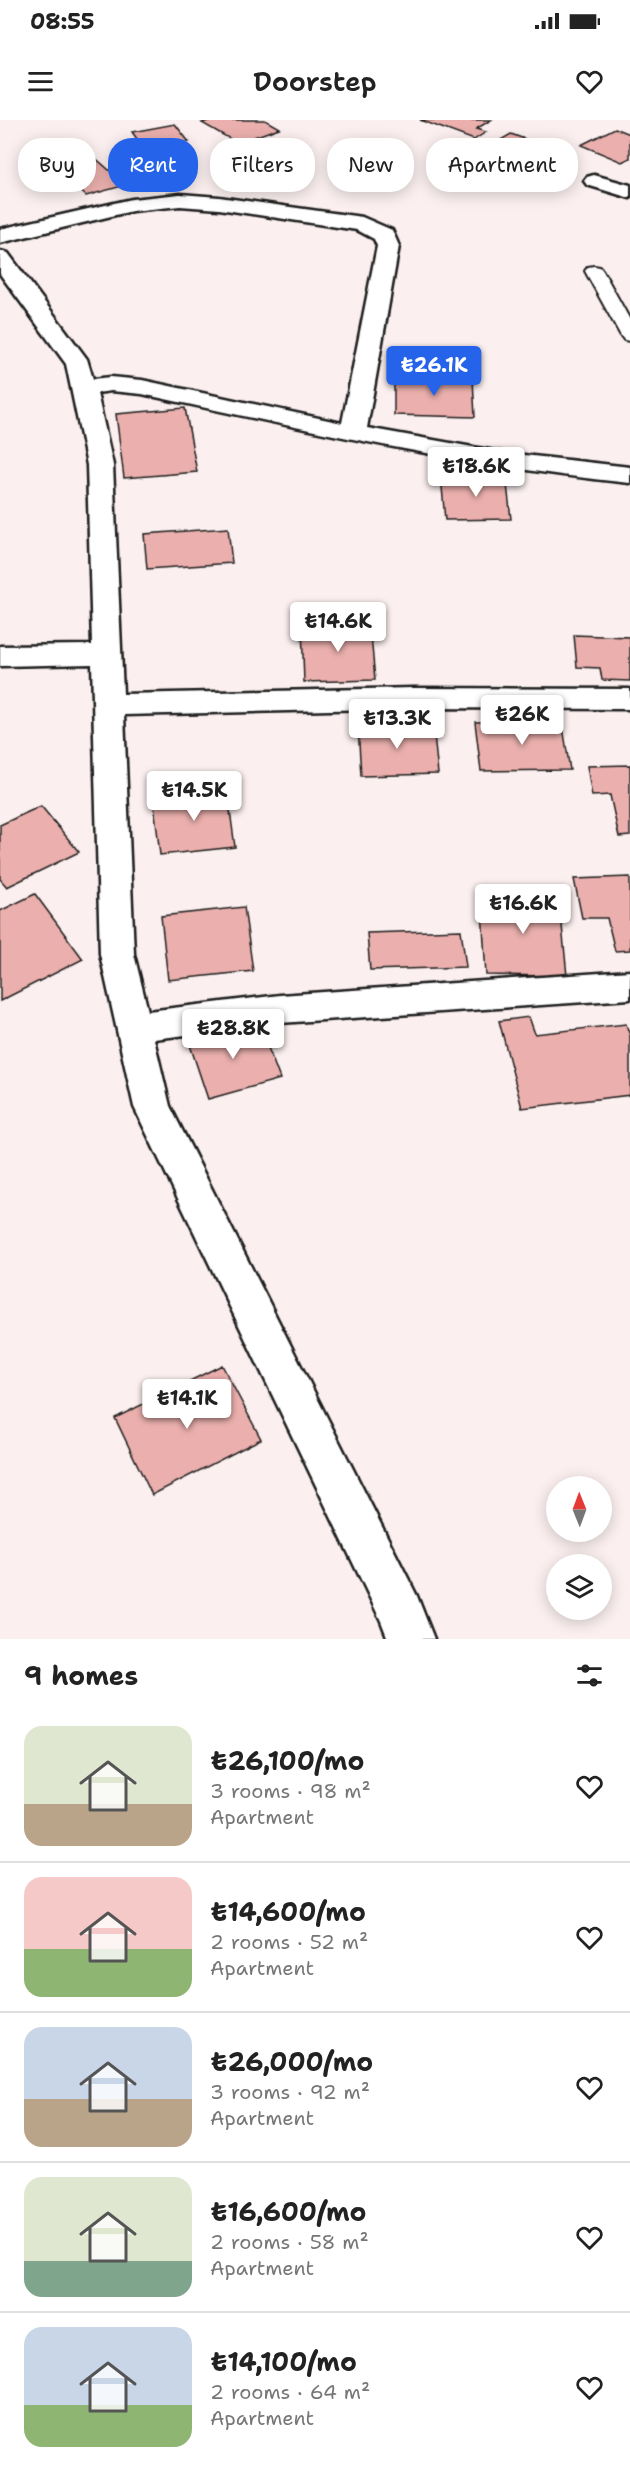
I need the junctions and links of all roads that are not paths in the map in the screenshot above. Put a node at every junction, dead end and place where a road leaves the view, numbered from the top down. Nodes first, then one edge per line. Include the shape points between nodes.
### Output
1 (594, 181) dead end
2 (630, 192) edge
3 (0, 236) edge
4 (0, 258) edge
5 (594, 271) dead end
6 (10, 287) edge
7 (630, 336) edge
8 (83, 387) junction
9 (353, 433) junction
10 (630, 475) edge
11 (107, 654) junction
12 (0, 656) edge
13 (630, 699) edge
14 (108, 705) junction
15 (630, 985) edge
16 (134, 1027) junction
17 (411, 1639) edge

1 - 2 street
3 - 9 street via 132,205 180,200 353,222 378,231 388,246
4 - 6 street
5 - 7 lane
6 - 8 street via 78,364
8 - 9 street via 142,387
8 - 11 street via 100,465
9 - 10 street via 470,456
11 - 12 street
11 - 14 street
13 - 14 street via 414,698
14 - 16 street via 117,954
15 - 16 street via 280,1009
16 - 17 street via 152,1107

